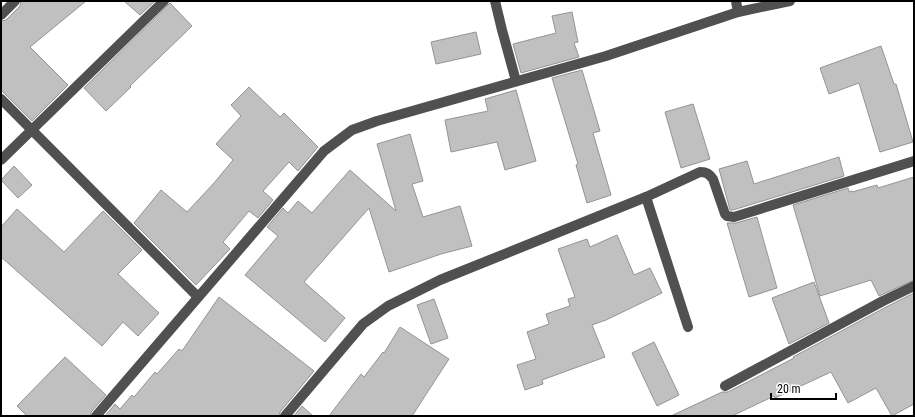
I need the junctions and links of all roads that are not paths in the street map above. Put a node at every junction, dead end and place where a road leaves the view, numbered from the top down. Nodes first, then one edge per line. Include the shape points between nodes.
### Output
1 (15, 1) edge
2 (164, 1) edge
3 (495, 1) edge
4 (736, 1) edge
5 (790, 1) edge
6 (738, 12) junction
7 (1, 15) edge
8 (516, 81) junction
9 (1, 99) edge
10 (31, 129) junction
11 (1, 160) edge
12 (914, 161) edge
13 (646, 197) junction
14 (914, 286) edge
15 (198, 297) junction
16 (688, 327) dead end
17 (725, 386) dead end
18 (96, 416) edge
19 (285, 416) edge

1 - 7 street
2 - 10 street
3 - 8 street
4 - 6 street
5 - 6 street
6 - 8 street via 606,56
8 - 15 street via 352,130 324,151
9 - 10 street
10 - 11 street
10 - 15 street
12 - 13 street via 734,217 725,214 713,179 705,172
13 - 16 street
13 - 19 street via 440,280 388,306 363,324
14 - 17 street
15 - 18 street

